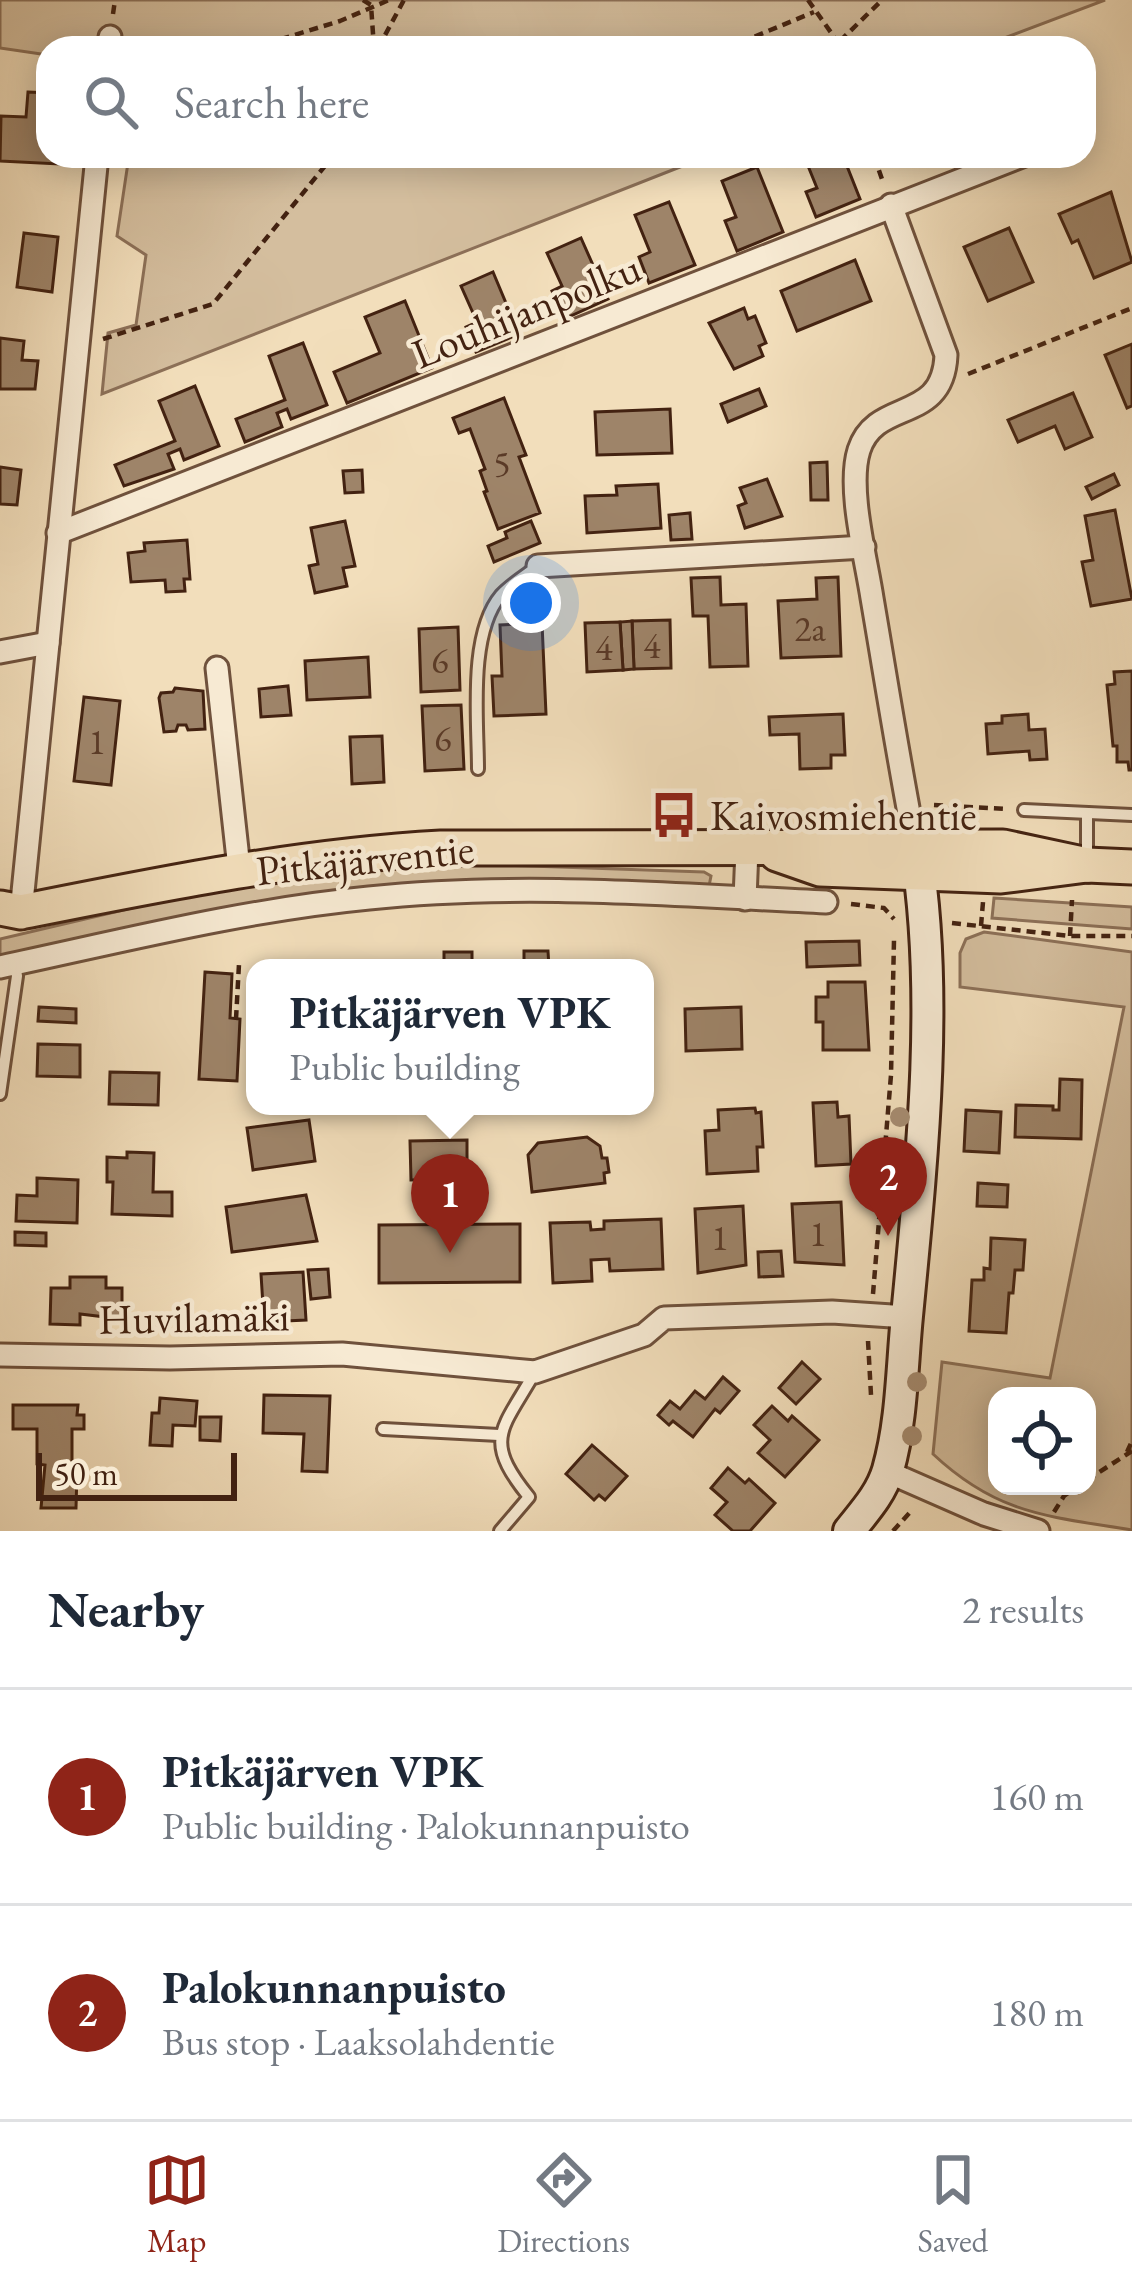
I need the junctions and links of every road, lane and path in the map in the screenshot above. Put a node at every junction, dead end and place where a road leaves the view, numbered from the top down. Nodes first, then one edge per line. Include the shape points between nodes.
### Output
1 (363, 0) edge
2 (389, 0) edge
3 (404, 0) edge
4 (808, 0) edge
5 (882, 0) edge
6 (371, 5) junction
7 (814, 12) junction
8 (291, 36) edge
9 (375, 36) edge
10 (383, 36) edge
11 (757, 36) edge
12 (834, 36) edge
13 (849, 36) edge
14 (96, 168) edge
15 (323, 168) edge
16 (990, 168) edge
17 (891, 205) junction
18 (1132, 308) edge
19 (77, 347) junction
20 (965, 359) dead end
21 (968, 374) junction
22 (964, 393) dead end
23 (58, 533) junction
24 (864, 547) junction
25 (538, 566) joint
26 (49, 643) junction
27 (0, 652) edge
28 (217, 668) dead end
29 (478, 769) dead end
30 (931, 805) dead end
31 (1024, 809) joint
32 (1087, 813) junction
33 (1132, 815) edge
34 (756, 849) junction
35 (917, 859) junction
36 (1087, 865) junction
37 (1132, 867) edge
38 (239, 868) junction
39 (745, 899) junction
40 (1072, 900) dead end
41 (826, 902) joint
42 (7, 917) edge
43 (909, 921) junction
44 (1070, 935) junction
45 (1132, 936) edge
46 (238, 964) dead end
47 (7, 965) edge
48 (236, 1019) dead end
49 (0, 1094) edge
50 (870, 1313) junction
51 (907, 1317) junction
52 (0, 1355) edge
53 (535, 1372) junction
54 (872, 1401) dead end
55 (383, 1429) dead end
56 (499, 1435) junction
57 (1132, 1441) edge
58 (1130, 1452) edge
59 (888, 1472) junction
60 (1096, 1474) edge
61 (1065, 1495) edge
62 (1045, 1522) edge
63 (500, 1531) edge
64 (849, 1531) edge

1 - 6 path
2 - 6 path
3 - 10 path
4 - 7 path
5 - 13 path
6 - 8 path
6 - 9 path
7 - 11 path
7 - 12 path
14 - 19 street
15 - 19 path via 212,304
16 - 17 street, Louhijanpolku
17 - 23 street, Louhijanpolku
17 - 24 street via 935,317 945,377 937,393 872,429 860,446
18 - 21 path
19 - 23 street
20 - 21 path
21 - 22 path
23 - 26 street
24 - 25 street
24 - 35 street
25 - 29 lane via 501,595 484,623
26 - 27 street
26 - 42 street
28 - 38 street
30 - 31 path
31 - 32 lane
32 - 33 lane
32 - 36 lane
34 - 35 main road, Pitkäjärventie via 823,844
34 - 38 main road, Pitkäjärventie via 441,848
34 - 39 street
35 - 36 main road, Pitkäjärventie via 1003,847
35 - 43 street
36 - 37 main road, Pitkäjärventie
38 - 42 main road, Pitkäjärventie
39 - 41 street, Pitkäjärventie
39 - 47 street, Pitkäjärventie via 522,890 368,898
40 - 44 path
41 - 43 path via 884,908
43 - 44 path
43 - 50 path
43 - 51 street via 923,1099
44 - 45 path
46 - 48 path
47 - 49 lane via 17,976
50 - 51 street
50 - 53 street via 664,1318 644,1336
50 - 54 path
51 - 59 street
52 - 53 street, Huvilamäki via 342,1354
53 - 56 lane
55 - 56 lane
56 - 63 lane via 505,1467 529,1496
57 - 58 path
58 - 60 path
59 - 62 street via 984,1514
59 - 64 street
61 - 62 path

